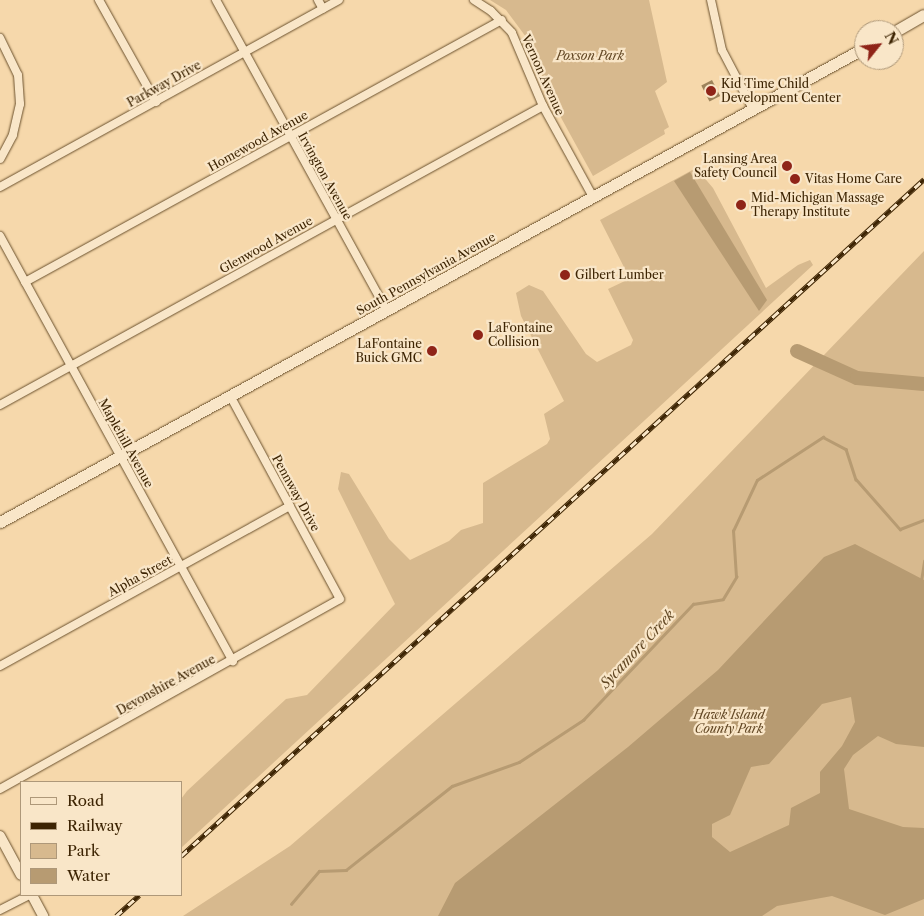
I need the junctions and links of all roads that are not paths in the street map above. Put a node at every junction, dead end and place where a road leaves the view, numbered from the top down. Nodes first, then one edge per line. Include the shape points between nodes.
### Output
1 (99, 0) edge
2 (216, 0) edge
3 (318, 0) edge
4 (339, 0) edge
5 (474, 0) edge
6 (711, 0) edge
7 (323, 9) junction
8 (924, 15) edge
9 (502, 20) junction
10 (904, 26) edge
11 (0, 38) edge
12 (245, 53) junction
13 (854, 53) edge
14 (156, 102) junction
15 (543, 106) junction
16 (753, 109) junction
17 (290, 137) junction
18 (0, 159) edge
19 (0, 187) edge
20 (593, 197) junction
21 (336, 219) junction
22 (0, 236) edge
23 (25, 282) junction
24 (387, 311) junction
25 (71, 366) junction
26 (231, 397) junction
27 (0, 405) edge
28 (121, 458) junction
29 (290, 506) junction
30 (0, 522) edge
31 (181, 566) junction
32 (340, 599) joint
33 (233, 661) junction
34 (0, 666) edge
35 (0, 789) edge
36 (0, 836) edge
37 (20, 873) edge
38 (28, 896) edge
39 (31, 896) edge
40 (0, 910) edge
41 (43, 916) edge

1 - 14 street
2 - 12 street, Irvington Avenue
3 - 7 street
4 - 7 street, Parkway Drive
5 - 9 street, Vernon Avenue
6 - 16 street via 722,50
7 - 12 street, Parkway Drive
8 - 10 main road
9 - 15 street, Vernon Avenue via 522,51
9 - 17 street, Homewood Avenue
11 - 18 street via 18,75 20,104 13,135
12 - 14 street, Parkway Drive
12 - 17 street, Irvington Avenue
13 - 16 main road, South Pennsylvania Avenue
14 - 19 street, Parkway Drive
15 - 20 street, Vernon Avenue
15 - 21 street, Glenwood Avenue
16 - 20 main road, South Pennsylvania Avenue
17 - 21 street, Irvington Avenue
17 - 23 street, Homewood Avenue
20 - 24 main road, South Pennsylvania Avenue
21 - 24 street, Irvington Avenue
21 - 25 street, Glenwood Avenue
22 - 23 street, Maplehill Avenue
23 - 25 street, Maplehill Avenue
24 - 26 main road, South Pennsylvania Avenue
25 - 27 street, Glenwood Avenue
25 - 28 street, Maplehill Avenue
26 - 28 main road, South Pennsylvania Avenue
26 - 29 street, Pennway Drive
28 - 30 main road, South Pennsylvania Avenue
28 - 31 street, Maplehill Avenue
29 - 31 street, Alpha Street
29 - 32 street, Pennway Drive
31 - 33 street, Maplehill Avenue
31 - 34 street, Alpha Street
32 - 33 street, Devonshire Avenue
33 - 35 street, Devonshire Avenue
36 - 37 street
38 - 40 street
39 - 41 street

